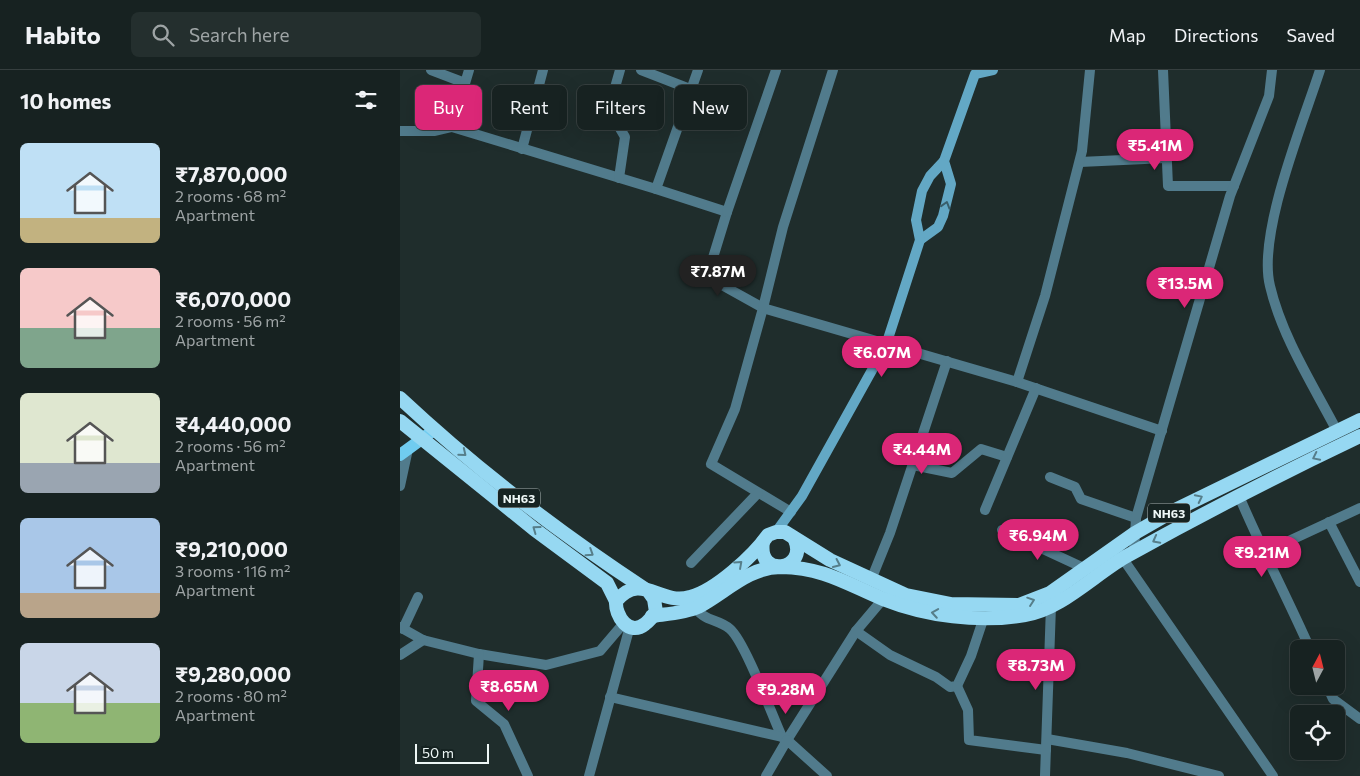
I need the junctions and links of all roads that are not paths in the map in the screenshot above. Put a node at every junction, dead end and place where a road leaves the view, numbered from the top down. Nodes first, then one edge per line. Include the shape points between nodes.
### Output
1 (431, 70) edge
2 (469, 70) edge
3 (544, 70) edge
4 (620, 70) edge
5 (642, 70) edge
6 (698, 70) edge
7 (776, 70) edge
8 (833, 70) edge
9 (993, 70) edge
10 (1090, 70) edge
11 (1163, 70) edge
12 (1272, 70) edge
13 (1320, 70) edge
14 (976, 72) edge
15 (465, 83) joint
16 (680, 85) edge
17 (692, 85) edge
18 (435, 130) edge
19 (459, 130) edge
20 (676, 130) edge
21 (400, 131) edge
22 (522, 149) junction
23 (1166, 158) junction
24 (944, 162) junction
25 (1080, 162) junction
26 (619, 178) junction
27 (1234, 186) junction
28 (656, 189) junction
29 (727, 212) junction
30 (920, 240) junction
31 (763, 308) junction
32 (886, 345) junction
33 (947, 362) junction
34 (1017, 382) junction
35 (1036, 388) junction
36 (400, 398) edge
37 (400, 420) edge
38 (1360, 420) edge
39 (434, 430) junction
40 (1162, 431) junction
41 (1337, 431) junction
42 (1360, 436) edge
43 (422, 440) junction
44 (404, 452) edge
45 (1007, 457) junction
46 (912, 465) junction
47 (1050, 477) dead end
48 (400, 486) edge
49 (758, 493) junction
50 (1239, 496) junction
51 (1360, 508) edge
52 (986, 510) dead end
53 (791, 512) junction
54 (1136, 518) junction
55 (1329, 522) junction
56 (1002, 530) dead end
57 (776, 532) junction
58 (1135, 533) junction
59 (795, 540) junction
60 (763, 542) junction
61 (1124, 553) junction
62 (1263, 553) junction
63 (691, 563) dead end
64 (779, 567) junction
65 (1086, 569) junction
66 (872, 580) junction
67 (1360, 582) edge
68 (647, 590) junction
69 (418, 597) dead end
70 (883, 599) junction
71 (616, 601) junction
72 (692, 603) junction
73 (1051, 606) junction
74 (652, 616) junction
75 (984, 617) junction
76 (627, 625) junction
77 (402, 628) edge
78 (856, 631) junction
79 (423, 640) junction
80 (1306, 640) edge
81 (479, 654) junction
82 (400, 655) edge
83 (957, 686) junction
84 (1331, 695) edge
85 (610, 696) junction
86 (1360, 718) edge
87 (785, 739) junction
88 (1047, 739) junction
89 (1046, 750) junction
90 (528, 776) edge
91 (589, 776) edge
92 (766, 776) edge
93 (827, 776) edge
94 (1045, 776) edge
95 (1219, 776) edge
96 (1273, 776) edge

1 - 15 street
2 - 15 street
3 - 22 street
4 - 26 street via 610,105 625,137
5 - 16 street
6 - 17 street
7 - 29 street
8 - 31 street via 783,227
9 - 14 main road
10 - 25 street
11 - 23 street
12 - 27 street via 1268,96
13 - 41 street via 1278,201 1267,259 1270,286 1283,326
14 - 24 main road
18 - 21 street
19 - 22 street
20 - 28 street
22 - 26 street
23 - 25 street
23 - 27 street via 1168,186
24 - 30 main road via 930,176 922,191 916,220
30 -> 24 main road via 938,227 943,216 951,184
25 - 34 street via 1045,296
26 - 28 street
27 - 40 street
28 - 29 street
29 - 31 street via 708,274 711,279
30 - 32 main road
31 - 32 street
31 - 49 street via 735,409 710,462
32 - 33 street
32 - 53 main road
33 - 34 street
33 - 46 street
34 - 35 street
35 - 40 street
35 - 45 street
36 - 39 highway, NH63
37 - 43 highway, NH63
38 - 41 highway, NH63
39 - 43 main road
39 -> 68 highway, NH63 via 581,547
40 - 54 street
58 -> 41 highway, NH63 via 1175,510
42 -> 50 highway, NH63
43 - 44 main road
71 -> 43 highway, NH63 via 607,583
44 - 48 street
45 - 46 street via 981,449 955,472 947,474
45 - 52 street
46 - 66 street
47 - 54 street via 1075,487 1081,499
49 - 53 street
49 - 63 street
50 -> 61 highway, NH63
50 - 62 street
51 - 55 street
53 - 57 main road
54 - 58 street
55 - 62 street
55 - 67 street
56 - 65 street
57 - 59 highway, NH63 via 785,532
57 - 60 highway, NH63
58 - 61 highway, NH63
58 - 61 street
59 - 64 highway, NH63 via 798,552 794,560
59 -> 66 highway, NH63
60 - 64 highway via 764,559
72 -> 60 highway, NH63
61 - 65 highway, NH63
61 - 73 highway, NH63
61 - 96 street
62 - 80 street
64 - 70 highway, NH63 via 825,573
64 - 72 highway, NH63 via 759,571
66 -> 65 highway, NH63 via 906,595 951,604 1019,605 1050,594
68 - 71 highway, NH63 via 635,587
68 - 72 highway, NH63
68 - 74 highway via 655,606 656,612
69 - 77 street
75 -> 70 highway, NH63 via 937,614
70 - 78 street
71 - 76 highway, NH63 via 616,610
72 - 74 highway, NH63
72 - 87 street via 705,618 730,629
73 - 75 highway, NH63 via 1024,616
73 - 88 street
74 - 76 highway, NH63 via 645,625
75 - 83 street
76 - 81 street via 600,651 546,665
76 - 85 street
77 - 79 street
78 - 83 street via 890,655 950,686
78 - 87 street
79 - 81 street
79 - 82 street
81 - 90 street via 476,701 504,724
83 - 89 street via 968,710 969,740
84 - 86 street
85 - 87 street
85 - 91 street
87 - 92 street
87 - 93 street
88 - 89 street
88 - 95 street via 1127,753
89 - 94 street

